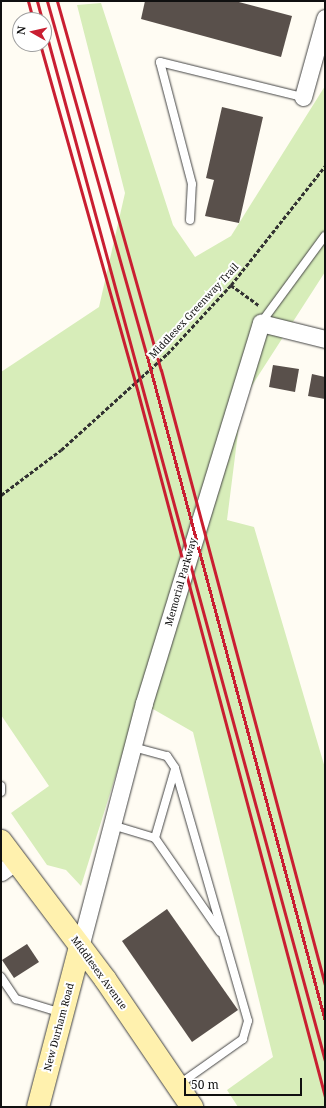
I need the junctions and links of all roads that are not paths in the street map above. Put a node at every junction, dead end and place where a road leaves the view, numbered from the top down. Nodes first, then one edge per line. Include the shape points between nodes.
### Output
1 (325, 18) edge
2 (303, 97) joint
3 (190, 220) dead end
4 (325, 236) edge
5 (261, 323) junction
6 (325, 339) edge
7 (133, 747) junction
8 (175, 768) junction
9 (1, 786) edge
10 (1, 792) edge
11 (112, 825) junction
12 (155, 838) junction
13 (1, 841) edge
14 (9, 866) edge
15 (223, 938) junction
16 (80, 947) junction
17 (1, 977) edge
18 (62, 1013) junction
19 (177, 1086) junction
20 (38, 1107) edge
21 (192, 1107) edge

1 - 2 street
2 - 3 lane via 160,62 192,184
4 - 5 lane, Memorial Parkway
5 - 6 street
5 - 7 street, Memorial Parkway via 196,529
7 - 8 lane via 168,756
7 - 11 street, Memorial Parkway
8 - 12 lane
8 - 15 lane
9 - 10 lane
11 - 12 lane
11 - 16 street, Memorial Parkway
12 - 15 lane
13 - 14 main road, Middlesex Avenue
14 - 16 main road, Middlesex Avenue
15 - 19 lane via 246,1010 247,1030 243,1039
16 - 18 main road, New Durham Road
16 - 19 main road, Middlesex Avenue
17 - 18 lane via 16,999
18 - 20 main road, New Durham Road
19 - 21 main road, Middlesex Avenue

